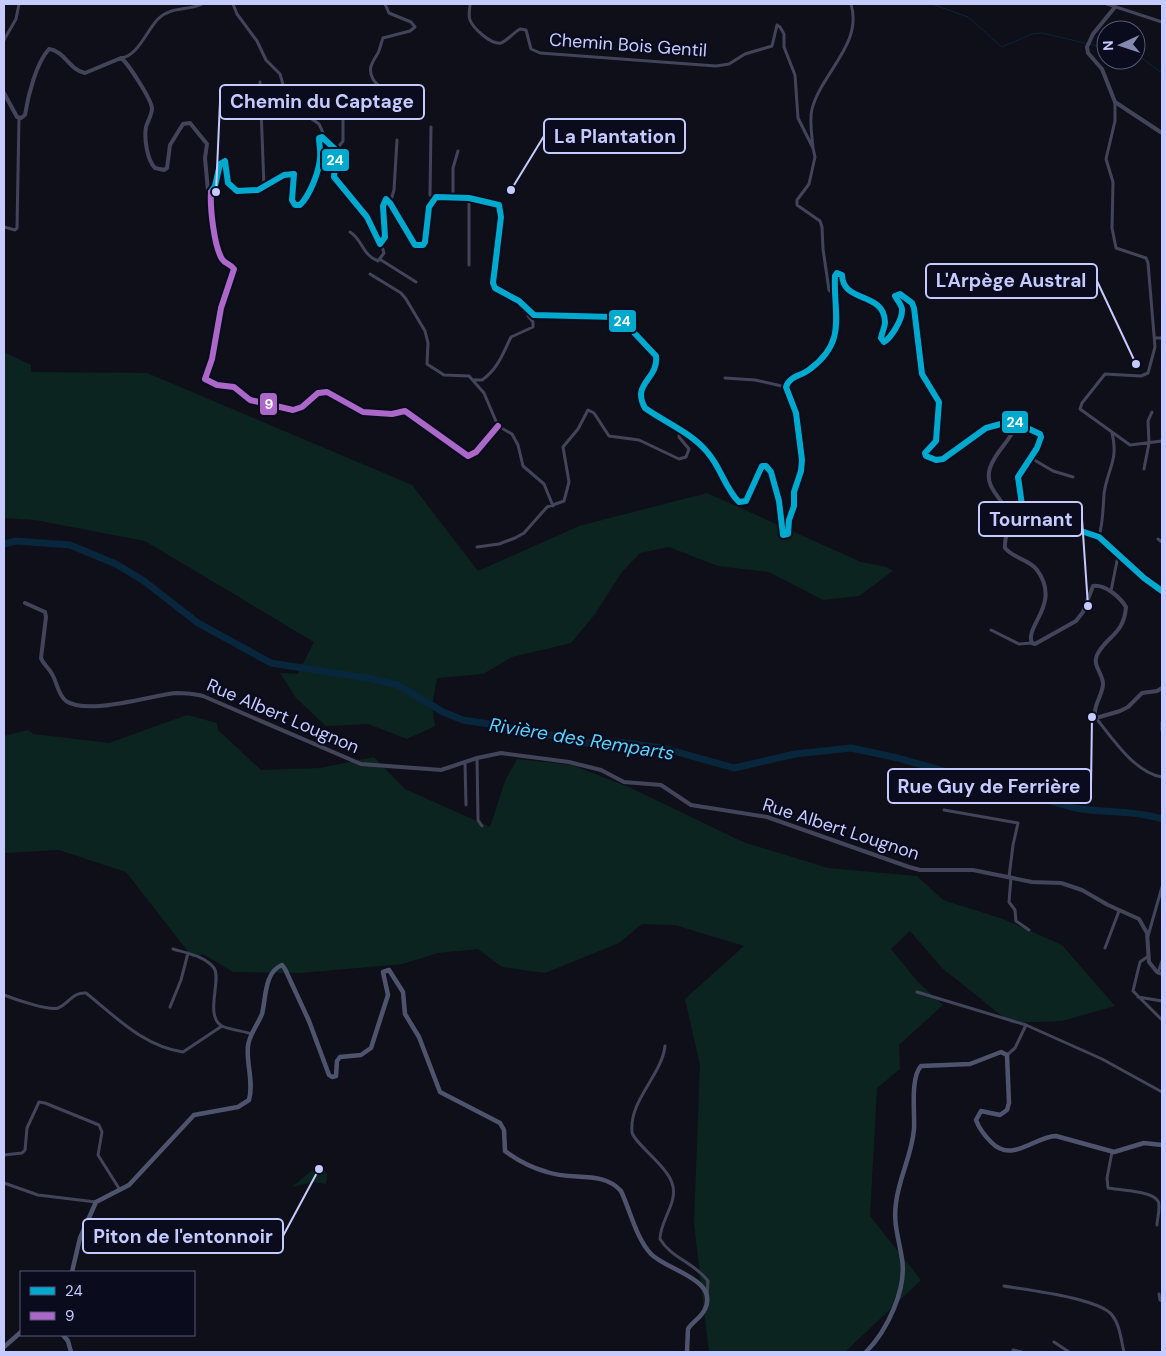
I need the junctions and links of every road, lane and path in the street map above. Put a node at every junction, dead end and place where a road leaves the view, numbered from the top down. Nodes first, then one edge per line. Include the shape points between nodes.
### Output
1 (19, 4) edge
2 (201, 4) edge
3 (233, 4) edge
4 (385, 4) edge
5 (470, 4) edge
6 (851, 4) edge
7 (1108, 4) edge
8 (193, 5) edge
9 (1116, 5) edge
10 (1162, 22) edge
11 (4, 40) edge
12 (121, 58) junction
13 (260, 82) dead end
14 (4, 93) edge
15 (1115, 102) junction
16 (19, 118) junction
17 (431, 127) dead end
18 (1162, 132) edge
19 (325, 138) junction
20 (398, 140) dead end
21 (813, 148) junction
22 (336, 150) junction
23 (458, 151) dead end
24 (264, 187) junction
25 (211, 192) junction
26 (453, 196) junction
27 (433, 198) junction
28 (469, 198) junction
29 (390, 203) junction
30 (4, 227) edge
31 (350, 232) dead end
32 (381, 243) junction
33 (380, 260) junction
34 (469, 265) dead end
35 (370, 274) dead end
36 (416, 282) dead end
37 (836, 296) junction
38 (530, 312) junction
39 (1155, 338) junction
40 (1162, 338) edge
41 (725, 378) dead end
42 (472, 380) junction
43 (786, 387) junction
44 (1152, 412) dead end
45 (1016, 425) junction
46 (498, 426) junction
47 (680, 430) junction
48 (1112, 433) junction
49 (1162, 441) edge
50 (1149, 443) junction
51 (1032, 458) junction
52 (1144, 469) dead end
53 (1073, 477) dead end
54 (553, 506) junction
55 (1099, 537) junction
56 (1158, 539) dead end
57 (1162, 542) edge
58 (477, 547) dead end
59 (1118, 556) junction
60 (1162, 591) edge
61 (1111, 592) junction
62 (25, 603) dead end
63 (991, 630) dead end
64 (1032, 643) junction
65 (1162, 688) edge
66 (1096, 718) junction
67 (1162, 722) edge
68 (1162, 730) edge
69 (477, 758) junction
70 (465, 763) junction
71 (1162, 777) edge
72 (466, 805) dead end
73 (944, 810) dead end
74 (482, 826) dead end
75 (1010, 877) junction
76 (1162, 887) edge
77 (1119, 911) junction
78 (1029, 930) dead end
79 (1148, 937) junction
80 (1105, 948) dead end
81 (173, 949) dead end
82 (188, 953) junction
83 (1147, 957) junction
84 (1162, 961) edge
85 (1160, 974) edge
86 (917, 992) dead end
87 (4, 995) edge
88 (1138, 997) junction
89 (1162, 1001) edge
90 (170, 1007) dead end
91 (1162, 1020) edge
92 (1026, 1025) junction
93 (222, 1026) junction
94 (252, 1034) junction
95 (666, 1046) dead end
96 (1008, 1055) junction
97 (1162, 1092) edge
98 (1162, 1145) edge
99 (1112, 1152) junction
100 (4, 1156) edge
101 (4, 1183) edge
102 (120, 1190) junction
103 (96, 1202) junction
104 (1157, 1225) dead end
105 (72, 1271) edge
106 (1004, 1286) dead end
107 (1158, 1294) dead end
108 (706, 1297) junction
109 (1162, 1301) edge
110 (20, 1333) edge
111 (65, 1336) edge
112 (1054, 1342) dead end
113 (4, 1347) edge
114 (1013, 1351) edge
115 (71, 1352) edge
116 (687, 1352) edge
117 (866, 1352) edge
118 (1022, 1352) edge
119 (1069, 1352) edge
120 (1124, 1352) edge

1 - 11 street via 16,19
2 - 8 street
3 - 19 street via 266,60 280,74 287,98 319,124
4 - 22 street via 389,14 411,22 415,27 383,38 370,71 384,94 346,111 343,115 344,141
5 - 21 street, Chemin Bois Gentil via 471,23 498,43 520,29 526,30 531,49 540,52 683,65 729,64 745,54 772,46 777,25 784,34 784,47 795,75 798,118
6 - 21 street via 852,36 812,111
7 - 9 street
8 - 12 street via 178,8 158,19 140,44
9 - 10 street
9 - 15 street via 1104,17 1087,47 1088,53 1102,69
12 - 16 street via 85,73 73,67 59,53 49,50 31,85 25,115
12 - 25 street via 151,102 146,130 152,165 158,170 167,168 170,144 183,124 190,123 207,144 206,188
13 - 24 street
14 - 16 street
15 - 18 street
15 - 39 street via 1115,121 1106,159 1113,182 1112,228 1116,248 1146,258
16 - 30 street via 17,228
17 - 27 street via 430,195
19 - 22 street
19 - 24 street via 319,138 320,162 302,203 295,205 292,200 294,174 284,175
20 - 29 street
21 - 37 street, Chemin Bois Gentil via 815,162 811,177 796,205 820,222 829,290
22 - 32 street via 334,177 367,216 377,241
23 - 26 street via 452,168
24 - 25 street via 237,191 232,188 225,175 225,161 220,164
25 - 46 street via 210,209 218,250 224,262 234,269 221,308 205,379 217,385 234,387 250,400 293,410 302,407 318,393 327,392 363,412 392,414 405,411 468,456 476,452
26 - 27 street
26 - 28 street
27 - 29 street via 425,242 421,247 415,245
28 - 34 street
28 - 38 street via 499,205 501,217 493,283 495,288 519,301
29 - 32 street via 386,199 383,203 385,232
31 - 33 street via 368,256
32 - 33 street via 384,253
33 - 36 street
35 - 42 street via 406,299 425,331 428,343 426,364 444,375 463,375
37 - 43 street via 837,328 832,344 810,370 791,379
37 - 45 street via 835,276 840,273 848,291 871,300 880,309 885,320 881,338 884,342 891,335 902,311 895,296 900,294 912,303 922,374 939,402 936,441 925,453 929,458 943,458 996,424 1012,421
38 - 42 street via 528,316 533,327 511,336 503,356 486,378
38 - 47 street via 534,315 606,316 624,322 656,356 655,370 642,386 641,401 645,408
39 - 40 street
39 - 48 street via 1148,373 1141,376 1105,374 1082,403 1080,409
41 - 43 street
42 - 46 street via 484,393
43 - 47 street via 796,413 802,460 786,535 782,533 779,501 771,472 766,466 762,466 746,501 739,502 708,453
44 - 50 street via 1148,421
45 - 51 street via 1040,434
45 - 64 street via 995,456 989,473 993,492 1009,518 1005,548 1038,570 1047,598 1030,635
46 - 54 street via 512,434 523,466 544,484
47 - 54 street via 679,437 687,445 688,452 686,458 679,459 639,440 609,436 594,413 588,410 563,447 569,489 562,503
48 - 50 street via 1130,444
48 - 55 street via 1116,453 1104,493 1104,516
49 - 50 street
50 - 52 street
51 - 53 street via 1053,471
51 - 55 street via 1018,477 1022,505 1054,522
54 - 58 street via 542,512 519,535 499,544
55 - 59 street
56 - 57 street
59 - 60 street
59 - 61 street
61 - 64 street via 1093,586 1076,621
61 - 66 street via 1123,603 1126,612 1120,629 1096,656 1103,683 1095,709
62 - 70 street, Rue Albert Lougnon via 45,612 41,658 67,701 84,705 143,701 176,693 203,696 361,764 441,770
63 - 64 street via 1019,644
65 - 66 street via 1142,693 1128,707
66 - 71 street via 1148,773
67 - 68 street
69 - 70 street, Rue Albert Lougnon
69 - 74 street via 478,820
69 - 75 street, Rue Albert Lougnon via 501,753 569,762 601,770 624,782 661,785 691,805 767,817 920,870 973,870
70 - 72 street
73 - 75 street via 1018,823
75 - 77 street, Rue Albert Lougnon via 1072,886
75 - 78 street via 1009,902 1015,910 1016,920
76 - 79 street
77 - 79 street, Rue Albert Lougnon via 1139,919
77 - 80 street
79 - 83 street
81 - 82 street
82 - 90 street
82 - 93 street via 206,960 216,972 213,996 217,1021
83 - 85 street via 1153,969
83 - 88 street via 1140,962 1133,991
84 - 85 street
86 - 92 street
87 - 93 street via 58,1008 76,994 86,993 125,1027 160,1046 183,1052
88 - 89 street
88 - 91 street
92 - 96 street
92 - 97 street via 1102,1059
93 - 94 street
94 - 102 main road via 248,1043 249,1100 238,1107 194,1115 138,1176
94 - 108 main road via 261,1015 272,974 282,966 304,1010 329,1075 336,1076 340,1057 361,1055 371,1048 388,995 383,972 389,970 403,992 405,1014 440,1092 500,1123 504,1130 505,1151 520,1160 548,1173 600,1178 615,1184 650,1253 697,1280 704,1287
95 - 108 street via 659,1066 643,1092 632,1132 666,1171 673,1184 671,1205 660,1239 672,1253 704,1275 708,1281
96 - 99 main road via 1007,1110 1000,1115 982,1112 976,1120 995,1146 1008,1151 1018,1150 1056,1136
96 - 117 main road via 1001,1052 964,1065 921,1066 915,1077 912,1143 898,1187 894,1216 902,1260 902,1286 881,1333
98 - 99 main road via 1144,1142
99 - 104 street via 1108,1188 1146,1194 1156,1199 1159,1203
100 - 102 street via 25,1150 27,1128 39,1102 45,1103 99,1125 102,1132 98,1155
101 - 103 street via 38,1195
102 - 103 main road
103 - 105 main road via 80,1238
106 - 120 street via 1086,1301 1106,1308 1117,1321
107 - 109 street
108 - 116 main road via 705,1311 688,1330
110 - 113 main road
111 - 115 main road
112 - 119 street
114 - 118 street

